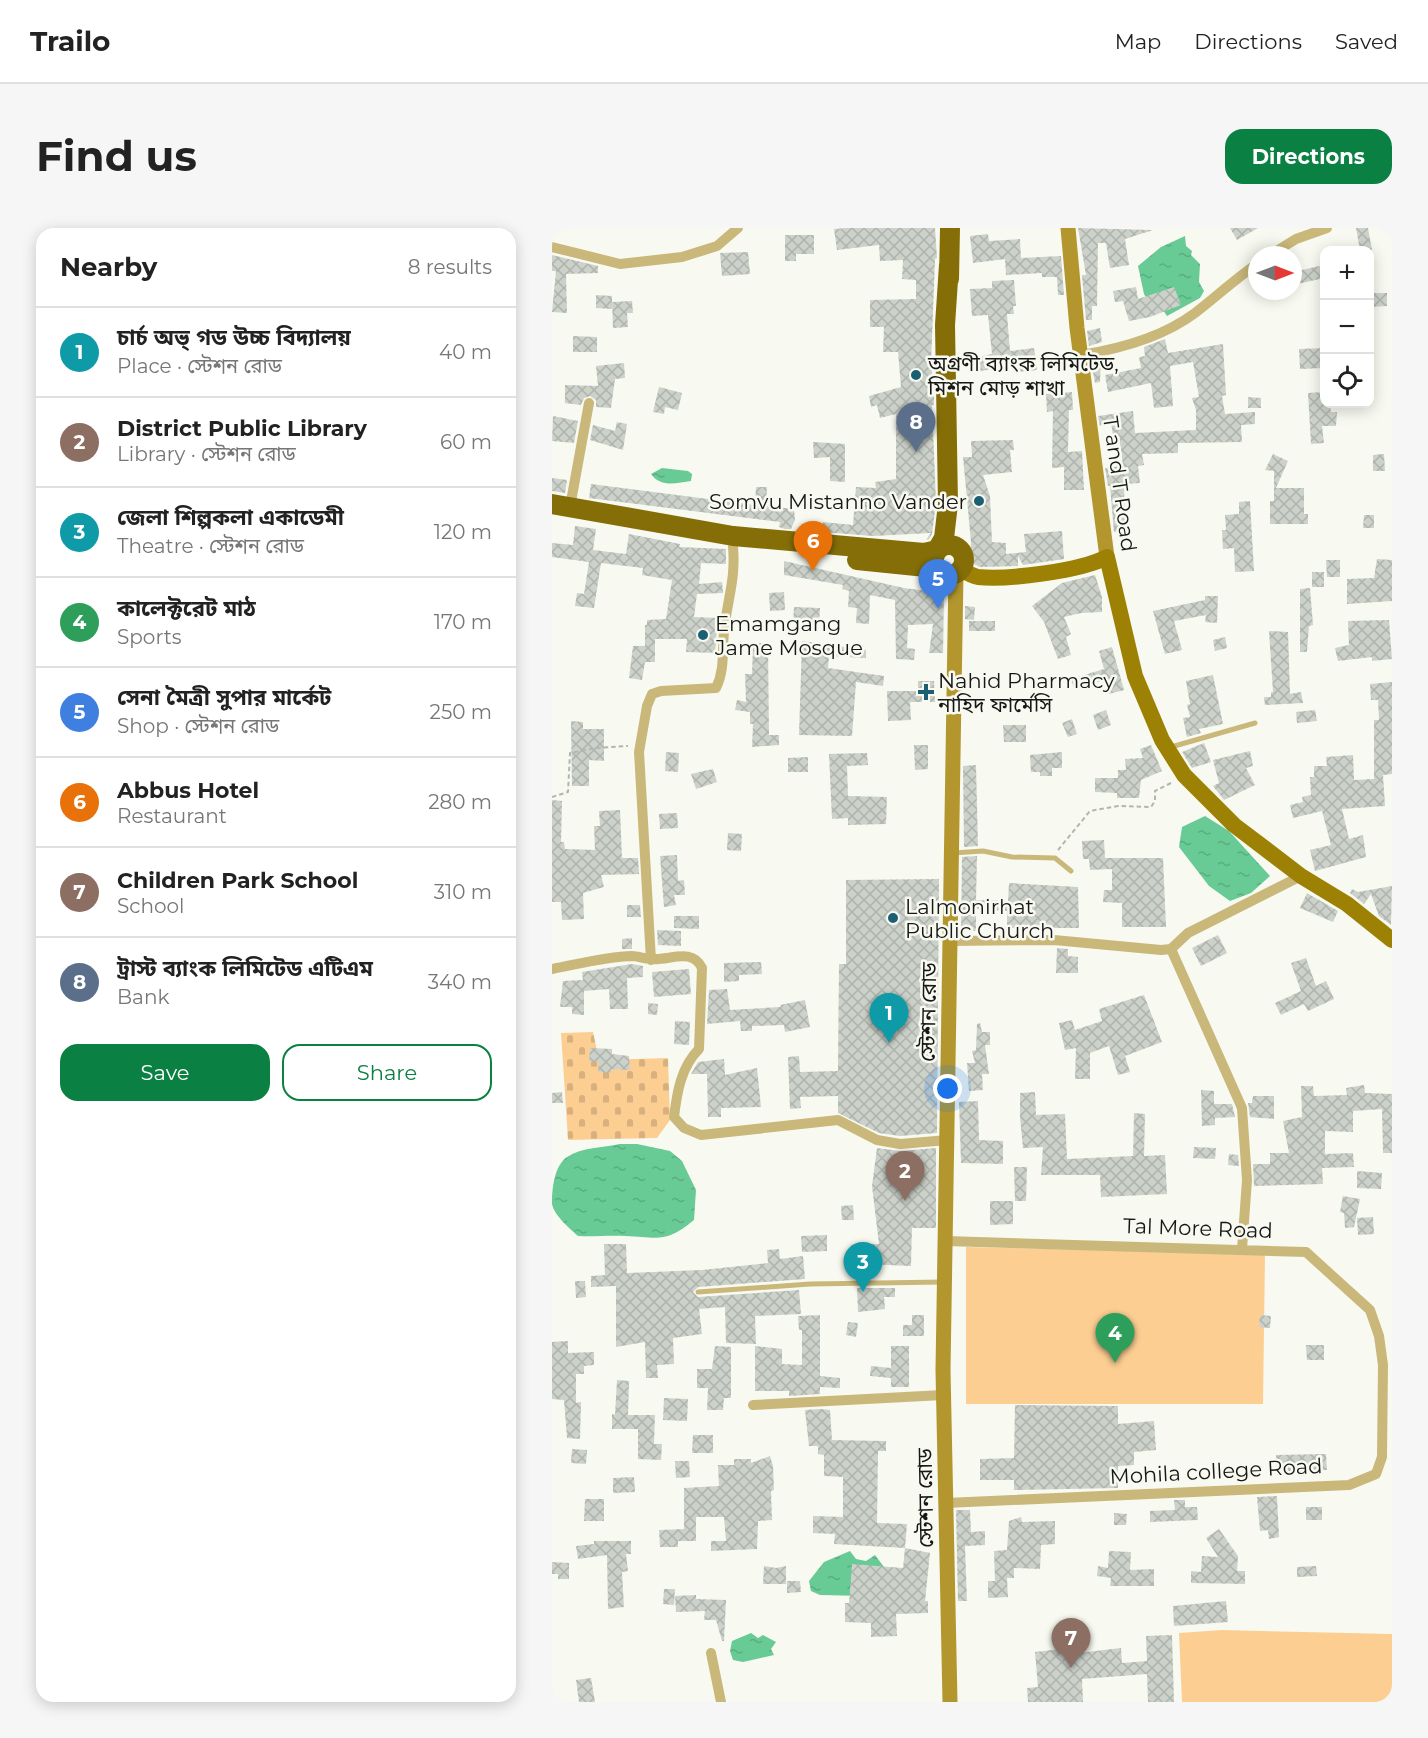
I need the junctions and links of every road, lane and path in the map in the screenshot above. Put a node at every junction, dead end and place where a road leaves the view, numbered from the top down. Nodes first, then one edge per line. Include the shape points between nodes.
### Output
1 (738, 228) edge
2 (950, 228) edge
3 (1068, 228) edge
4 (1327, 228) edge
5 (1285, 246) edge
6 (552, 247) edge
7 (1248, 271) edge
8 (1081, 355) junction
9 (589, 403) dead end
10 (558, 508) edge
11 (733, 547) junction
12 (945, 548) junction
13 (1107, 557) junction
14 (952, 572) junction
15 (1255, 723) dead end
16 (1164, 744) junction
17 (640, 746) junction
18 (1184, 775) junction
19 (552, 796) edge
20 (951, 853) junction
21 (1055, 858) junction
22 (1071, 871) dead end
23 (1300, 876) junction
24 (1392, 940) edge
25 (950, 941) junction
26 (1172, 948) junction
27 (651, 960) junction
28 (552, 969) edge
29 (948, 1140) junction
30 (946, 1241) junction
31 (1242, 1249) junction
32 (945, 1282) junction
33 (698, 1292) dead end
34 (1387, 1366) edge
35 (943, 1395) junction
36 (753, 1405) dead end
37 (946, 1503) junction
38 (711, 1653) dead end
39 (721, 1702) edge
40 (951, 1702) edge

1 - 6 street via 717,246 682,257 620,264
2 - 12 highway via 945,325
3 - 8 main road, T and T Road
4 - 5 street
7 - 8 street via 1175,324 1130,344
8 - 13 main road, T and T Road
9 - 10 street
10 - 11 highway
10 - 12 highway via 733,536 924,553
11 - 14 highway
11 - 17 street via 734,582 726,612 722,676 716,688 652,694
12 - 14 highway via 934,562
12 - 14 highway via 963,553 964,564
13 - 14 main road via 1094,564 1040,574 977,577
13 - 16 main road, T and T Road via 1135,676
14 - 20 main road, স্টেশন রোড
15 - 16 lane
16 - 18 main road, T and T Road
17 - 19 path via 570,753 568,792
17 - 27 street
18 - 21 path via 1155,791 1151,807 1118,806 1090,811 1063,842
18 - 23 main road, T and T Road via 1234,825
20 - 21 lane via 983,851 1012,857
20 - 25 main road, স্টেশন রোড
21 - 22 lane
23 - 24 main road, T and T Road via 1347,904
23 - 26 street via 1188,933
25 - 26 street via 1054,940
25 - 29 main road, স্টেশন রোড
26 - 31 street via 1242,1108 1247,1180
27 - 28 street via 634,956
27 - 29 street via 689,956 698,960 702,968 699,1049 691,1057 677,1092 674,1117 684,1128 701,1135 837,1120 877,1140 900,1144
29 - 30 main road, স্টেশন রোড
30 - 31 street, Tal More Road
30 - 32 main road, স্টেশন রোড
31 - 34 street, Tal More Road via 1306,1252 1370,1310
32 - 33 lane via 810,1284
32 - 35 main road, স্টেশন রোড
34 - 37 street, Mohila college Road via 1382,1457 1376,1474 1349,1485
35 - 36 street
35 - 37 main road, স্টেশন রোড
37 - 40 main road, স্টেশন রোড
38 - 39 street

